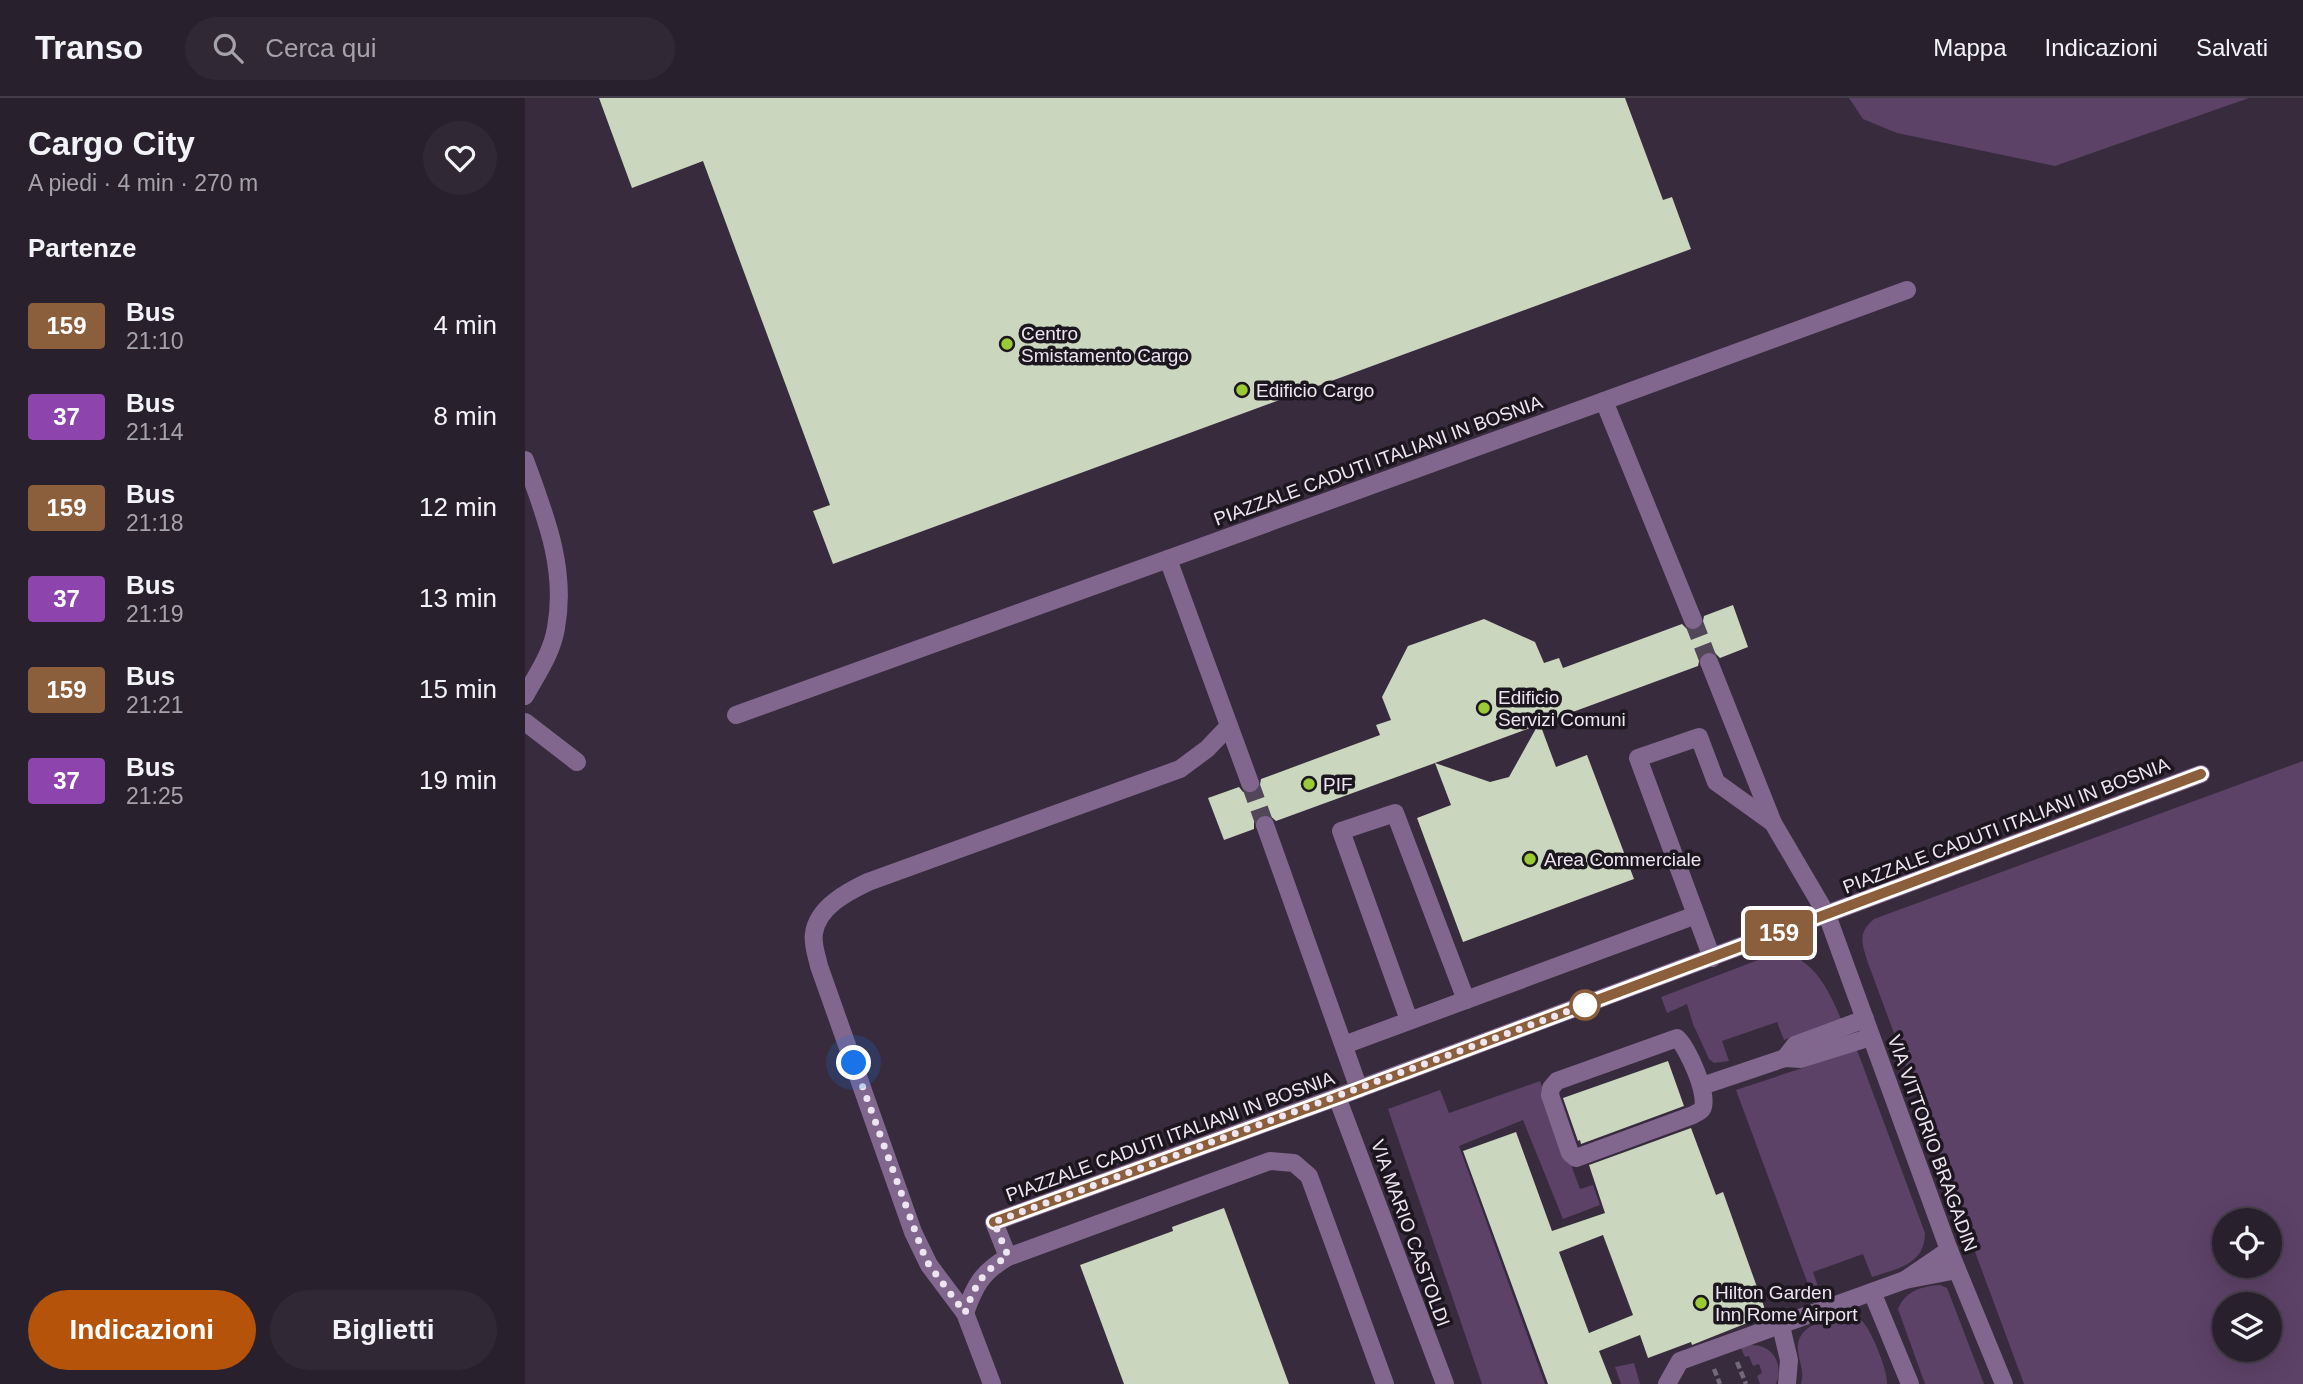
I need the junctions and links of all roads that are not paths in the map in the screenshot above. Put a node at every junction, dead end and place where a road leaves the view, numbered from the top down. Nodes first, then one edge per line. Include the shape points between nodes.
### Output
1 (1907, 290) dead end
2 (1604, 401) junction
3 (525, 460) edge
4 (1168, 559) junction
5 (1693, 620) tunnel mouth
6 (1709, 662) tunnel mouth
7 (525, 696) edge
8 (736, 715) dead end
9 (525, 722) edge
10 (1229, 726) junction
11 (577, 762) dead end
12 (2201, 774) dead end
13 (1250, 783) tunnel mouth
14 (1773, 823) junction
15 (1265, 825) tunnel mouth
16 (1696, 915) junction
17 (1826, 915) junction
18 (1712, 958) junction
19 (1466, 1000) junction
20 (1865, 1019) junction
21 (1409, 1020) junction
22 (1871, 1037) junction
23 (1344, 1045) junction
24 (1785, 1058) junction
25 (1702, 1086) junction
26 (1359, 1089) junction
27 (1338, 1097) junction
28 (1949, 1250) junction
29 (1008, 1256) junction
30 (1957, 1270) junction
31 (1905, 1280) junction
32 (1871, 1292) junction
33 (965, 1313) junction
34 (1781, 1326) junction
35 (992, 1384) edge
36 (1385, 1384) edge
37 (1444, 1384) edge
38 (1667, 1384) edge
39 (1787, 1384) edge
40 (1910, 1384) edge
41 (2004, 1384) edge

1 - 2 street, PIAZZALE CADUTI ITALIANI IN BOSNIA
2 - 4 street, PIAZZALE CADUTI ITALIANI IN BOSNIA
2 - 5 street
3 - 7 street via 558,564 556,629 544,664
4 - 8 street, PIAZZALE CADUTI ITALIANI IN BOSNIA
4 - 10 street
6 - 14 street, PIAZZALE CADUTI ITALIANI IN BOSNIA
9 - 11 street
10 - 13 street
10 - 33 street via 1180,769 861,885 828,908 818,922 814,934 820,966 913,1232 929,1265
12 - 17 street, PIAZZALE CADUTI ITALIANI IN BOSNIA
14 - 16 street via 1716,782 1699,737 1638,758
14 - 17 street, PIAZZALE CADUTI ITALIANI IN BOSNIA
15 - 23 street, PIAZZALE CADUTI ITALIANI IN BOSNIA
16 - 18 street
16 - 19 street
17 - 18 street, PIAZZALE CADUTI ITALIANI IN BOSNIA
17 - 20 street, VIA VITTORIO BRAGADIN
18 - 26 street, PIAZZALE CADUTI ITALIANI IN BOSNIA
19 - 21 street
19 - 21 street via 1395,813 1341,831
20 - 22 street, VIA VITTORIO BRAGADIN
20 - 24 street via 1795,1045
21 - 23 street
22 - 24 street via 1801,1059
22 - 28 street, VIA VITTORIO BRAGADIN
23 - 26 street, PIAZZALE CADUTI ITALIANI IN BOSNIA
24 - 25 street
25 - 25 street via 1677,1038 1557,1081 1550,1094 1570,1153 1576,1158 1693,1115 1702,1109
26 - 27 street, PIAZZALE CADUTI ITALIANI IN BOSNIA
27 - 29 street, PIAZZALE CADUTI ITALIANI IN BOSNIA via 994,1222
27 - 37 street, VIA MARIO CASTOLDI
28 - 30 street, VIA VITTORIO BRAGADIN
28 - 31 street
29 - 33 street via 981,1277
29 - 36 street via 1270,1161 1294,1163 1309,1176
30 - 31 street
30 - 41 street, VIA VITTORIO BRAGADIN
31 - 32 street
32 - 34 street
32 - 40 street
33 - 35 street
34 - 38 street via 1680,1361
34 - 39 street via 1789,1360

